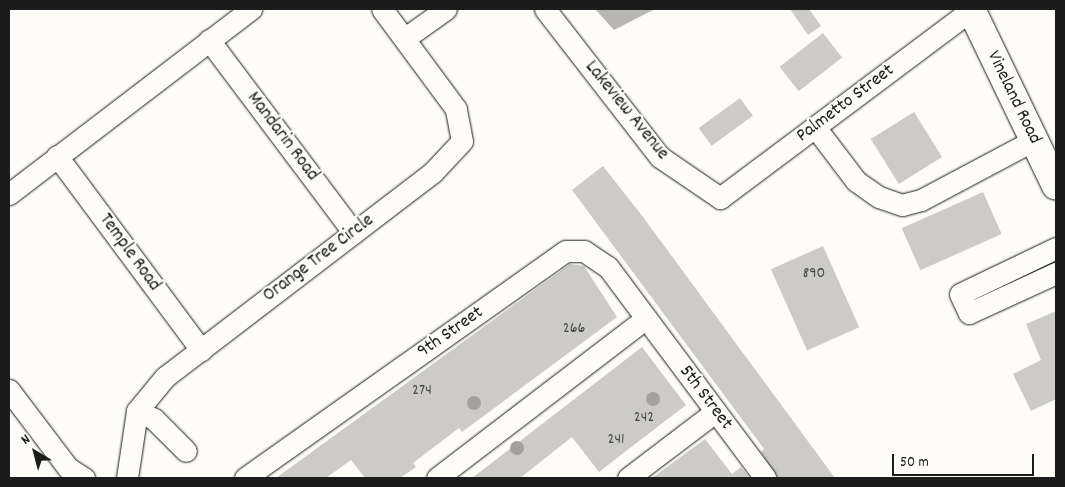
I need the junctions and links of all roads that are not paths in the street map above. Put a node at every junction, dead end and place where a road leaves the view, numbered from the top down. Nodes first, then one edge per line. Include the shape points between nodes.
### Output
1 (251, 9) edge
2 (382, 9) edge
3 (446, 9) edge
4 (545, 9) edge
5 (972, 9) edge
6 (405, 38) junction
7 (210, 40) junction
8 (815, 127) junction
9 (1034, 140) junction
10 (57, 156) junction
11 (1056, 186) edge
12 (9, 194) edge
13 (720, 198) joint
14 (354, 233) junction
15 (1056, 248) edge
16 (1056, 273) edge
17 (646, 318) junction
18 (200, 350) junction
19 (9, 390) edge
20 (137, 411) junction
21 (715, 412) junction
22 (186, 451) dead end
23 (84, 478) edge
24 (127, 478) edge
25 (245, 478) edge
26 (436, 478) edge
27 (628, 478) edge
28 (765, 478) edge

1 - 7 street
2 - 6 street, Orange Tree Circle
3 - 6 street
4 - 13 street, Lakeview Avenue via 660,157
5 - 8 street, Palmetto Street
5 - 9 main road, Vineland Road
6 - 14 street, Orange Tree Circle via 456,109 462,141 433,172
7 - 10 street
7 - 14 street, Mandarin Road
8 - 9 street via 856,181 879,198 902,205 921,200
8 - 13 street, Palmetto Street
9 - 11 main road, Vineland Road
10 - 12 street
10 - 18 street, Temple Road
14 - 18 street, Orange Tree Circle
15 - 16 street via 960,294 969,313
17 - 21 street, 5th Street
17 - 25 street, 9th Street via 608,267 584,252 566,251
17 - 26 street
18 - 20 street, Orange Tree Circle via 165,376
19 - 23 street via 68,468
20 - 22 street via 154,419
20 - 24 street
21 - 27 street
21 - 28 street, 5th Street

